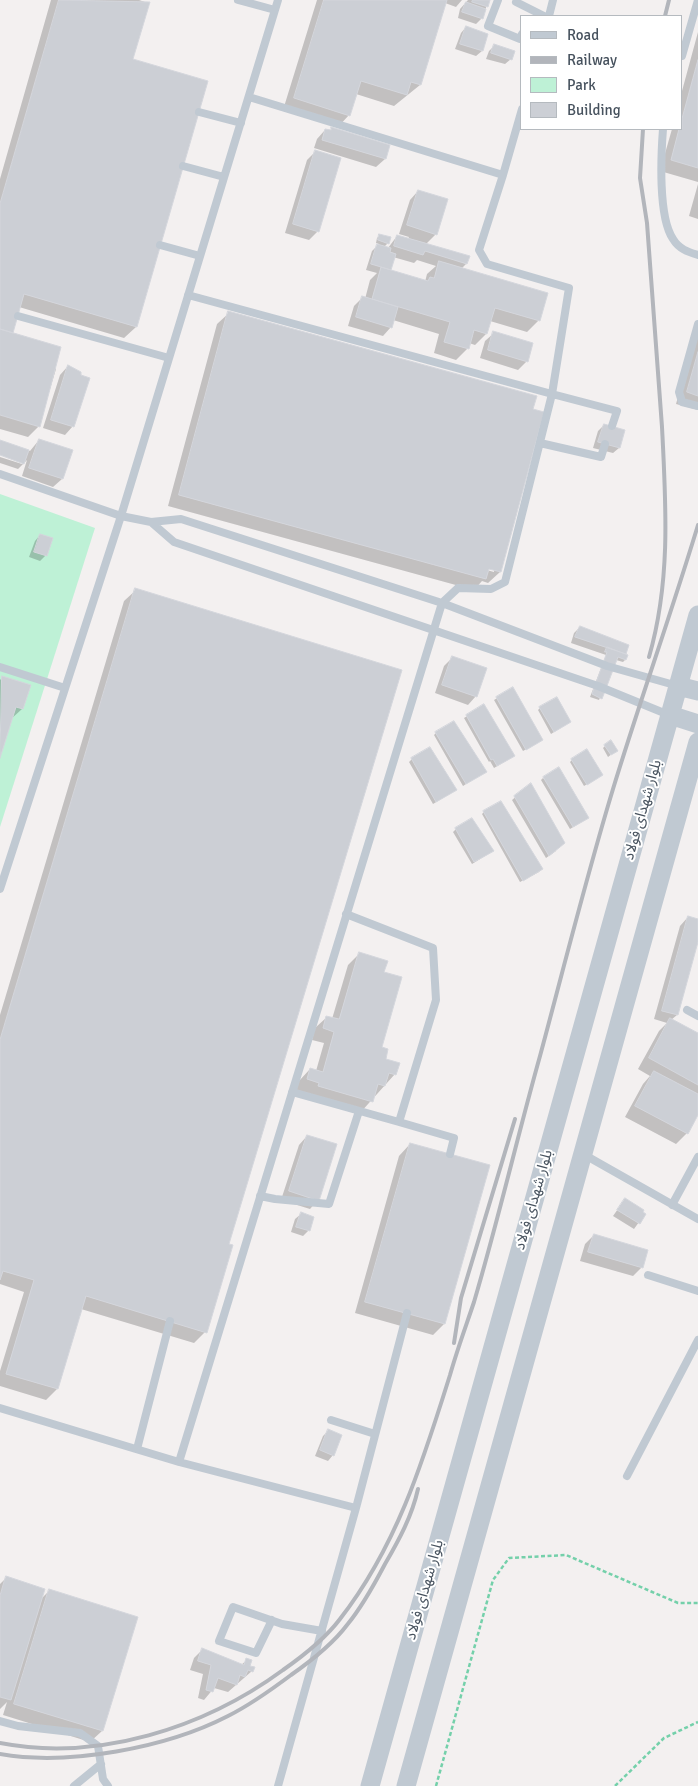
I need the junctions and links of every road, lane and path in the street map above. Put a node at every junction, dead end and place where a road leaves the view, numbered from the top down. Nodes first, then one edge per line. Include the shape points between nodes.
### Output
1 (238, 0) edge
2 (278, 0) edge
3 (498, 0) edge
4 (553, 0) edge
5 (698, 0) edge
6 (515, 1) edge
7 (275, 10) junction
8 (529, 13) edge
9 (548, 15) edge
10 (520, 39) edge
11 (683, 52) edge
12 (249, 97) junction
13 (199, 112) dead end
14 (520, 116) edge
15 (241, 123) junction
16 (663, 130) edge
17 (183, 166) dead end
18 (503, 175) junction
19 (224, 176) junction
20 (160, 245) dead end
21 (698, 255) edge
22 (200, 256) junction
23 (188, 295) junction
24 (18, 316) dead end
25 (698, 324) edge
26 (169, 358) junction
27 (552, 394) junction
28 (698, 406) edge
29 (612, 426) dead end
30 (540, 442) junction
31 (605, 444) dead end
32 (0, 474) edge
33 (120, 516) junction
34 (151, 522) junction
35 (442, 603) junction
36 (698, 615) edge
37 (433, 630) junction
38 (0, 667) edge
39 (678, 686) junction
40 (65, 688) junction
41 (698, 691) edge
42 (670, 715) junction
43 (698, 724) edge
44 (698, 742) edge
45 (0, 890) edge
46 (346, 914) junction
47 (687, 1010) dead end
48 (698, 1016) edge
49 (292, 1092) junction
50 (359, 1111) junction
51 (399, 1122) junction
52 (450, 1154) dead end
53 (583, 1154) junction
54 (698, 1157) edge
55 (260, 1196) junction
56 (672, 1204) junction
57 (698, 1219) edge
58 (648, 1275) dead end
59 (698, 1291) edge
60 (407, 1313) dead end
61 (170, 1322) dead end
62 (698, 1340) edge
63 (0, 1408) edge
64 (331, 1420) dead end
65 (375, 1434) junction
66 (137, 1449) junction
67 (179, 1462) junction
68 (627, 1476) dead end
69 (356, 1508) junction
70 (698, 1603) edge
71 (272, 1620) junction
72 (322, 1631) junction
73 (0, 1721) edge
74 (698, 1722) edge
75 (101, 1764) junction
76 (74, 1786) edge
77 (108, 1786) edge
78 (278, 1786) edge
79 (370, 1786) edge
80 (406, 1786) edge
81 (436, 1786) edge
82 (615, 1786) edge

1 - 7 lane
2 - 7 lane
3 - 10 lane via 488,26
4 - 9 lane
5 - 11 lane
6 - 8 lane
7 - 12 lane
12 - 15 lane
12 - 18 lane
13 - 15 lane
14 - 18 lane
15 - 19 lane
16 - 21 lane via 660,162 663,206 672,238 683,250
17 - 19 lane
18 - 27 lane via 479,250 487,264 569,288
19 - 22 lane
20 - 22 lane
22 - 23 lane
23 - 26 lane
23 - 27 lane
24 - 26 lane
25 - 28 lane via 679,392 682,402
26 - 33 lane
27 - 29 lane via 618,411
27 - 30 lane
30 - 31 lane via 600,457
30 - 35 lane via 505,582 491,589 458,588
32 - 33 lane
33 - 34 lane
33 - 40 lane
34 - 35 lane via 181,519
34 - 37 lane via 174,542
35 - 37 lane
35 - 39 lane via 607,666
36 - 39 street, بلوار شهدای فولاد
37 - 42 lane via 598,686
37 - 46 lane
38 - 40 lane
39 - 41 street
39 - 42 street, بلوار شهدای فولاد
40 - 45 lane
42 - 43 street
42 - 79 street, بلوار شهدای فولاد
44 - 53 street
46 - 49 lane
46 - 51 lane via 433,948 436,1000
47 - 48 lane
49 - 50 lane
49 - 55 lane
50 - 51 lane
50 - 55 lane via 329,1204
51 - 52 lane via 454,1138
53 - 56 lane
53 - 80 street
54 - 56 lane
55 - 67 lane
56 - 57 lane
58 - 59 lane
60 - 65 lane
61 - 66 lane
62 - 68 lane
63 - 66 lane
64 - 65 lane
65 - 69 lane
66 - 67 lane
67 - 69 lane
69 - 72 lane
70 - 81 path via 678,1603 566,1555 509,1558 493,1580
71 - 71 lane via 233,1607 219,1641 256,1653
71 - 72 lane
72 - 78 lane
73 - 75 lane via 80,1733 98,1746
74 - 82 path via 664,1738
75 - 76 lane
75 - 77 lane

